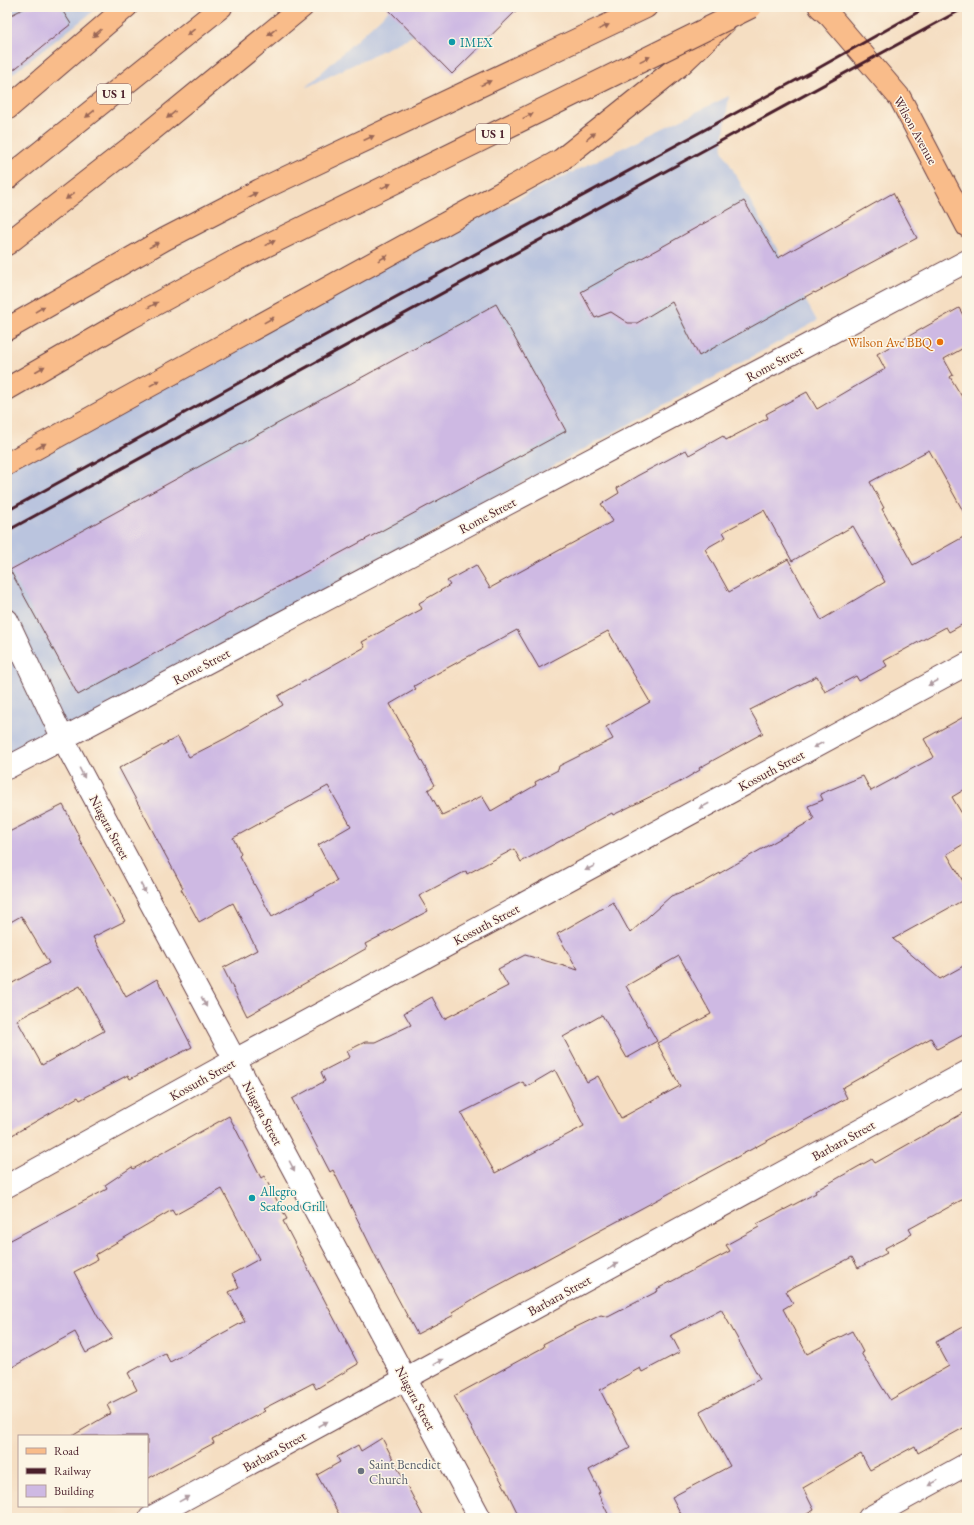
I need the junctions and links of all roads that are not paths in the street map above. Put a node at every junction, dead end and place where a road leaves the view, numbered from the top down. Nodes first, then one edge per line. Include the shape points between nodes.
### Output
1 (126, 7) edge
2 (221, 7) edge
3 (302, 7) edge
4 (646, 7) edge
5 (740, 7) edge
6 (751, 7) edge
7 (820, 7) edge
8 (7, 109) edge
9 (7, 179) edge
10 (967, 226) edge
11 (7, 244) edge
12 (967, 261) edge
13 (7, 329) edge
14 (7, 390) edge
15 (7, 464) edge
16 (7, 620) edge
17 (967, 664) edge
18 (63, 739) junction
19 (7, 768) edge
20 (235, 1060) junction
21 (967, 1072) edge
22 (7, 1186) edge
23 (406, 1379) junction
24 (967, 1464) edge
25 (158, 1516) edge
26 (480, 1518) edge
27 (869, 1518) edge

1 -> 8 main road
2 -> 9 main road, US 1
3 -> 11 main road via 130,148
13 -> 4 main road via 131,257 217,212
15 -> 5 main road via 561,160 680,65
14 -> 6 main road, US 1, bridge via 235,260
7 - 10 main road, Wilson Avenue via 900,98
12 - 18 street, Rome Street
16 - 18 street, Niagara Street
17 -> 20 street, Kossuth Street
18 - 19 street, Rome Street
18 -> 20 street, Niagara Street
20 - 22 street, Kossuth Street
20 -> 23 street, Niagara Street
23 -> 21 street, Barbara Street
25 -> 23 street, Barbara Street
23 - 26 street, Niagara Street
24 -> 27 street

